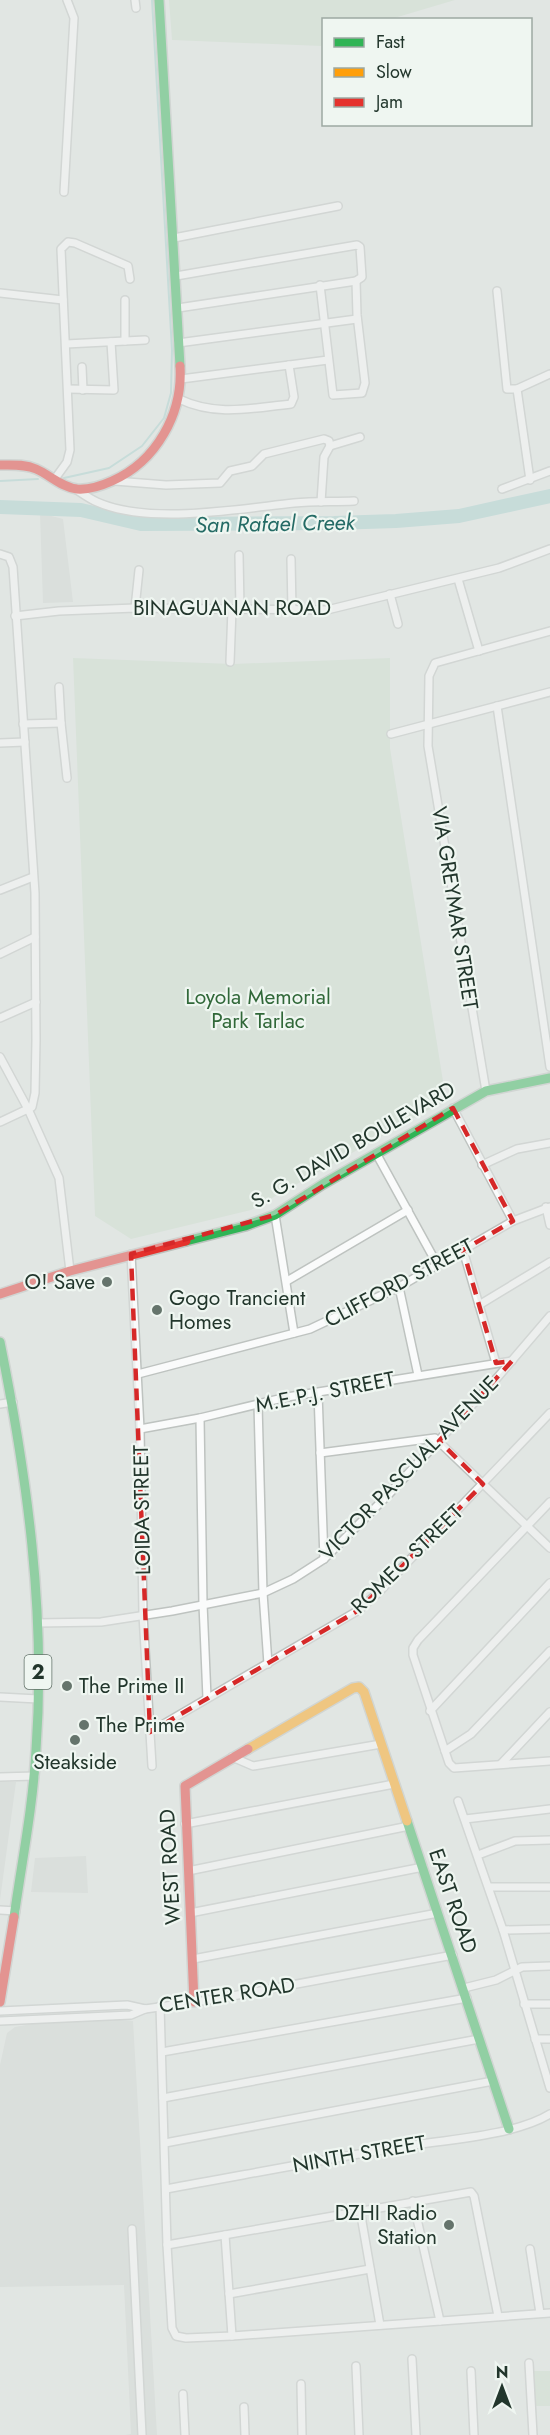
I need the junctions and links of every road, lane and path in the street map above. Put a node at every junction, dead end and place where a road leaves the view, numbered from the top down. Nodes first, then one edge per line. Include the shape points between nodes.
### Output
1 (67, 0) edge
2 (159, 0) edge
3 (64, 192) dead end
4 (339, 206) dead end
5 (174, 238) junction
6 (176, 276) junction
7 (130, 279) dead end
8 (358, 280) junction
9 (320, 285) junction
10 (497, 291) dead end
11 (0, 293) edge
12 (63, 300) junction
13 (125, 300) dead end
14 (178, 308) junction
15 (357, 319) junction
16 (324, 324) junction
17 (145, 340) dead end
18 (124, 341) junction
19 (111, 342) junction
20 (178, 343) junction
21 (66, 344) junction
22 (328, 360) junction
23 (289, 365) junction
24 (82, 367) dead end
25 (550, 374) edge
26 (181, 379) junction
27 (517, 389) junction
28 (68, 390) junction
29 (83, 390) junction
30 (179, 399) junction
31 (360, 437) dead end
32 (330, 446) junction
33 (0, 465) edge
34 (550, 471) edge
35 (54, 480) junction
36 (115, 480) junction
37 (530, 480) junction
38 (502, 489) dead end
39 (77, 490) junction
40 (354, 501) dead end
41 (321, 502) junction
42 (550, 549) edge
43 (1, 554) edge
44 (238, 555) dead end
45 (291, 559) dead end
46 (139, 570) dead end
47 (458, 579) junction
48 (390, 594) junction
49 (135, 608) junction
50 (236, 609) junction
51 (292, 610) junction
52 (15, 616) junction
53 (398, 624) dead end
54 (550, 631) edge
55 (479, 651) junction
56 (230, 662) dead end
57 (58, 687) dead end
58 (550, 692) edge
59 (497, 706) junction
60 (23, 723) junction
61 (61, 723) junction
62 (428, 724) junction
63 (391, 734) dead end
64 (25, 742) junction
65 (0, 743) edge
66 (67, 778) dead end
67 (33, 877) junction
68 (0, 890) edge
69 (35, 937) junction
70 (0, 954) edge
71 (36, 1002) junction
72 (0, 1018) edge
73 (0, 1057) edge
74 (550, 1067) edge
75 (550, 1078) edge
76 (486, 1091) junction
77 (453, 1108) junction
78 (28, 1109) junction
79 (0, 1122) edge
80 (550, 1143) edge
81 (376, 1153) junction
82 (482, 1166) junction
83 (548, 1207) edge
84 (408, 1210) junction
85 (275, 1215) junction
86 (513, 1221) junction
87 (550, 1225) edge
88 (463, 1250) junction
89 (131, 1254) junction
90 (550, 1262) edge
91 (437, 1264) junction
92 (70, 1271) junction
93 (287, 1281) junction
94 (399, 1287) junction
95 (0, 1294) edge
96 (478, 1305) junction
97 (550, 1316) edge
98 (294, 1333) junction
99 (0, 1342) edge
100 (512, 1361) junction
101 (496, 1363) junction
102 (138, 1374) junction
103 (418, 1375) junction
104 (318, 1393) junction
105 (13, 1402) junction
106 (0, 1404) edge
107 (258, 1404) junction
108 (550, 1413) edge
109 (200, 1418) junction
110 (140, 1429) junction
111 (440, 1441) junction
112 (320, 1453) junction
113 (483, 1484) junction
114 (550, 1502) edge
115 (526, 1526) junction
116 (550, 1548) edge
117 (324, 1559) junction
118 (550, 1583) edge
119 (263, 1593) junction
120 (202, 1604) junction
121 (143, 1615) junction
122 (37, 1623) junction
123 (550, 1651) edge
124 (268, 1664) junction
125 (359, 1687) joint
126 (0, 1697) edge
127 (207, 1698) junction
128 (38, 1699) junction
129 (430, 1710) junction
130 (550, 1712) edge
131 (150, 1732) junction
132 (381, 1744) junction
133 (445, 1752) junction
134 (232, 1757) junction
135 (550, 1761) edge
136 (501, 1764) junction
137 (153, 1766) dead end
138 (35, 1776) junction
139 (0, 1777) edge
140 (394, 1784) junction
141 (458, 1800) dead end
142 (550, 1809) edge
143 (465, 1819) junction
144 (185, 1824) junction
145 (409, 1826) junction
146 (550, 1840) edge
147 (478, 1855) junction
148 (423, 1867) junction
149 (188, 1870) junction
150 (489, 1887) junction
151 (550, 1887) edge
152 (0, 1910) edge
153 (16, 1911) junction
154 (190, 1913) junction
155 (438, 1913) junction
156 (550, 1929) edge
157 (503, 1930) junction
158 (453, 1955) junction
159 (193, 1959) junction
160 (550, 1966) edge
161 (514, 1970) junction
162 (464, 1988) junction
163 (1, 1989) edge
164 (467, 1998) junction
165 (0, 2002) edge
166 (194, 2002) junction
167 (524, 2004) junction
168 (550, 2004) edge
169 (160, 2006) junction
170 (145, 2009) junction
171 (0, 2011) edge
172 (0, 2021) edge
173 (550, 2038) edge
174 (479, 2039) junction
175 (535, 2039) junction
176 (162, 2052) junction
177 (548, 2073) edge
178 (493, 2081) junction
179 (550, 2088) edge
180 (163, 2098) junction
181 (550, 2114) edge
182 (509, 2129) junction
183 (165, 2143) junction
184 (166, 2189) junction
185 (413, 2201) junction
186 (360, 2210) junction
187 (132, 2229) dead end
188 (225, 2235) junction
189 (167, 2245) junction
190 (530, 2249) dead end
191 (370, 2269) junction
192 (229, 2294) junction
193 (540, 2313) junction
194 (550, 2313) edge
195 (498, 2316) junction
196 (440, 2321) junction
197 (380, 2325) junction
198 (232, 2336) junction
199 (412, 2359) dead end
200 (530, 2363) dead end
201 (356, 2366) dead end
202 (471, 2371) dead end
203 (301, 2384) dead end
204 (183, 2394) dead end
205 (244, 2407) dead end
206 (142, 2435) edge
207 (185, 2435) edge
208 (245, 2435) edge
209 (302, 2435) edge
210 (359, 2435) edge
211 (416, 2435) edge
212 (474, 2435) edge
213 (533, 2435) edge

1 - 3 street via 74,18
2 - 5 main road
4 - 5 street
5 - 6 main road
6 - 8 street via 356,245 360,247 362,277
6 - 14 main road
7 - 12 street via 128,266 68,242 61,249
8 - 9 street
8 - 15 street
9 - 14 street
9 - 16 street
10 - 27 street via 506,386 509,391
11 - 12 street
12 - 21 street
13 - 18 street
14 - 20 main road
15 - 16 street
15 - 22 street via 365,383 362,393 333,396
16 - 20 street
16 - 22 street
17 - 18 street
18 - 19 street
19 - 21 street
19 - 29 street via 114,390
20 - 26 main road
21 - 28 street
22 - 23 street
23 - 26 street
23 - 30 street via 294,397 291,404 217,411
24 - 29 street
25 - 27 street
26 - 30 main road
27 - 37 street
28 - 29 street
28 - 35 street via 70,450
30 - 36 main road via 163,437 142,463
31 - 32 street
32 - 36 street via 329,441 317,440 264,454 252,466 228,472 220,483 166,485
32 - 41 street via 324,457
33 - 35 main road via 37,469
34 - 37 street
35 - 39 main road
36 - 39 main road
37 - 38 street
39 - 41 street via 97,502 153,513 185,514
40 - 41 street
42 - 47 street, BINAGUANAN ROAD
43 - 52 street via 9,557 13,567
44 - 50 street
45 - 51 street
46 - 49 street
47 - 48 street, BINAGUANAN ROAD
47 - 55 street
48 - 51 street, BINAGUANAN ROAD via 341,608
48 - 53 street
49 - 50 street, BINAGUANAN ROAD
49 - 52 street, BINAGUANAN ROAD
50 - 51 street, BINAGUANAN ROAD
50 - 56 street
52 - 60 street
54 - 55 street
55 - 62 street, VIA GREYMAR STREET via 435,663 430,669
57 - 61 street
58 - 59 street
59 - 62 street
59 - 74 street
60 - 61 street
60 - 64 street
61 - 66 street
62 - 63 street
62 - 76 street, VIA GREYMAR STREET via 428,746
64 - 65 street
64 - 67 street
67 - 68 street
67 - 69 street
69 - 70 street
69 - 71 street
71 - 72 street
71 - 78 street via 35,1093
73 - 78 street
75 - 76 main road, S. G. DAVID BOULEVARD
76 - 77 main road, S. G. DAVID BOULEVARD
77 - 81 main road, S. G. DAVID BOULEVARD
77 - 82 street
78 - 79 street
78 - 92 street via 58,1178
80 - 82 street via 517,1149
81 - 84 street
81 - 85 main road, S. G. DAVID BOULEVARD
82 - 86 street
83 - 86 street, CLIFFORD STREET
83 - 87 street
84 - 91 street
84 - 93 street
85 - 89 main road, S. G. DAVID BOULEVARD
85 - 93 street
86 - 88 street, CLIFFORD STREET
88 - 91 street, CLIFFORD STREET
88 - 96 street
89 - 92 main road, S. G. DAVID BOULEVARD
89 - 102 street, LOIDA STREET
90 - 96 street
91 - 94 street, CLIFFORD STREET
92 - 95 main road, S. G. DAVID BOULEVARD
93 - 98 street
94 - 98 street, CLIFFORD STREET via 328,1322
94 - 103 street
96 - 101 street
97 - 100 street, VICTOR PASCUAL AVENUE
98 - 102 street, CLIFFORD STREET
99 - 105 main road, 2
100 - 101 street, M.E.P.J. STREET
100 - 111 street, VICTOR PASCUAL AVENUE
101 - 103 street, M.E.P.J. STREET
102 - 110 street, LOIDA STREET
103 - 104 street, M.E.P.J. STREET
104 - 107 street, M.E.P.J. STREET
104 - 112 street
105 - 106 street
105 - 122 main road, 2 via 29,1503
107 - 109 street, M.E.P.J. STREET
107 - 119 street
108 - 113 street, ROMEO STREET
109 - 110 street, M.E.P.J. STREET
109 - 120 street
110 - 121 street, LOIDA STREET
111 - 112 street via 423,1438
111 - 113 street
111 - 117 street, VICTOR PASCUAL AVENUE
112 - 117 street
113 - 115 street
113 - 124 street, ROMEO STREET via 360,1610
114 - 115 street
115 - 116 street
115 - 129 street via 413,1647
117 - 119 street, VICTOR PASCUAL AVENUE
118 - 129 street
119 - 120 street, VICTOR PASCUAL AVENUE
119 - 124 street
120 - 121 street, VICTOR PASCUAL AVENUE
120 - 127 street
121 - 122 street, VICTOR PASCUAL AVENUE via 101,1622
121 - 131 street, LOIDA STREET
122 - 128 main road, 2
123 - 133 street via 471,1734
124 - 127 street, ROMEO STREET
125 - 132 main road, EAST ROAD
125 - 134 main road, WEST ROAD
126 - 128 street
127 - 131 street, ROMEO STREET
128 - 138 main road, 2
129 - 133 street
130 - 136 street
131 - 137 street, LOIDA STREET
132 - 134 street via 253,1766
132 - 140 main road, EAST ROAD
133 - 136 street via 454,1768
134 - 144 main road, WEST ROAD via 185,1786
135 - 136 street
138 - 139 street
138 - 153 main road, 2
140 - 144 street
140 - 145 main road, EAST ROAD
141 - 143 street
142 - 143 street
143 - 147 street
144 - 149 main road, WEST ROAD
145 - 148 main road, EAST ROAD
145 - 149 street
146 - 147 street via 515,1841
147 - 150 street
148 - 154 street
148 - 155 main road, EAST ROAD
149 - 154 main road, WEST ROAD
150 - 151 street
150 - 157 street
152 - 153 street
153 - 163 main road, 2
154 - 159 main road, WEST ROAD
155 - 158 main road, EAST ROAD
155 - 159 street
156 - 157 street
157 - 161 street
158 - 162 main road, EAST ROAD
158 - 166 street, CENTER ROAD
159 - 166 main road, WEST ROAD
160 - 161 street
161 - 162 street via 496,1980
161 - 167 street
162 - 164 main road, EAST ROAD
163 - 165 main road, 2
164 - 174 main road, EAST ROAD
164 - 176 street
166 - 169 street, CENTER ROAD
167 - 168 street
167 - 175 street
169 - 170 street, CENTER ROAD
169 - 176 street
170 - 171 street, CENTER ROAD via 127,2005
170 - 172 street via 130,2015
173 - 175 street
174 - 178 main road, EAST ROAD
174 - 180 street
175 - 177 street
176 - 180 street
177 - 179 street
178 - 182 main road, EAST ROAD
178 - 183 street
180 - 183 street
181 - 182 street, NINTH STREET
182 - 184 street, NINTH STREET
183 - 184 street
184 - 189 street
185 - 186 street
185 - 195 street via 471,2192 474,2196
185 - 196 street
186 - 188 street
186 - 191 street
187 - 206 street
188 - 189 street
188 - 192 street
189 - 198 street via 172,2328 176,2336
190 - 193 street
191 - 192 street
191 - 197 street
192 - 198 street
193 - 194 street
193 - 195 street
195 - 196 street
196 - 197 street
197 - 198 street
199 - 211 street
200 - 213 street
201 - 210 street
202 - 212 street
203 - 209 street
204 - 207 street
205 - 208 street

